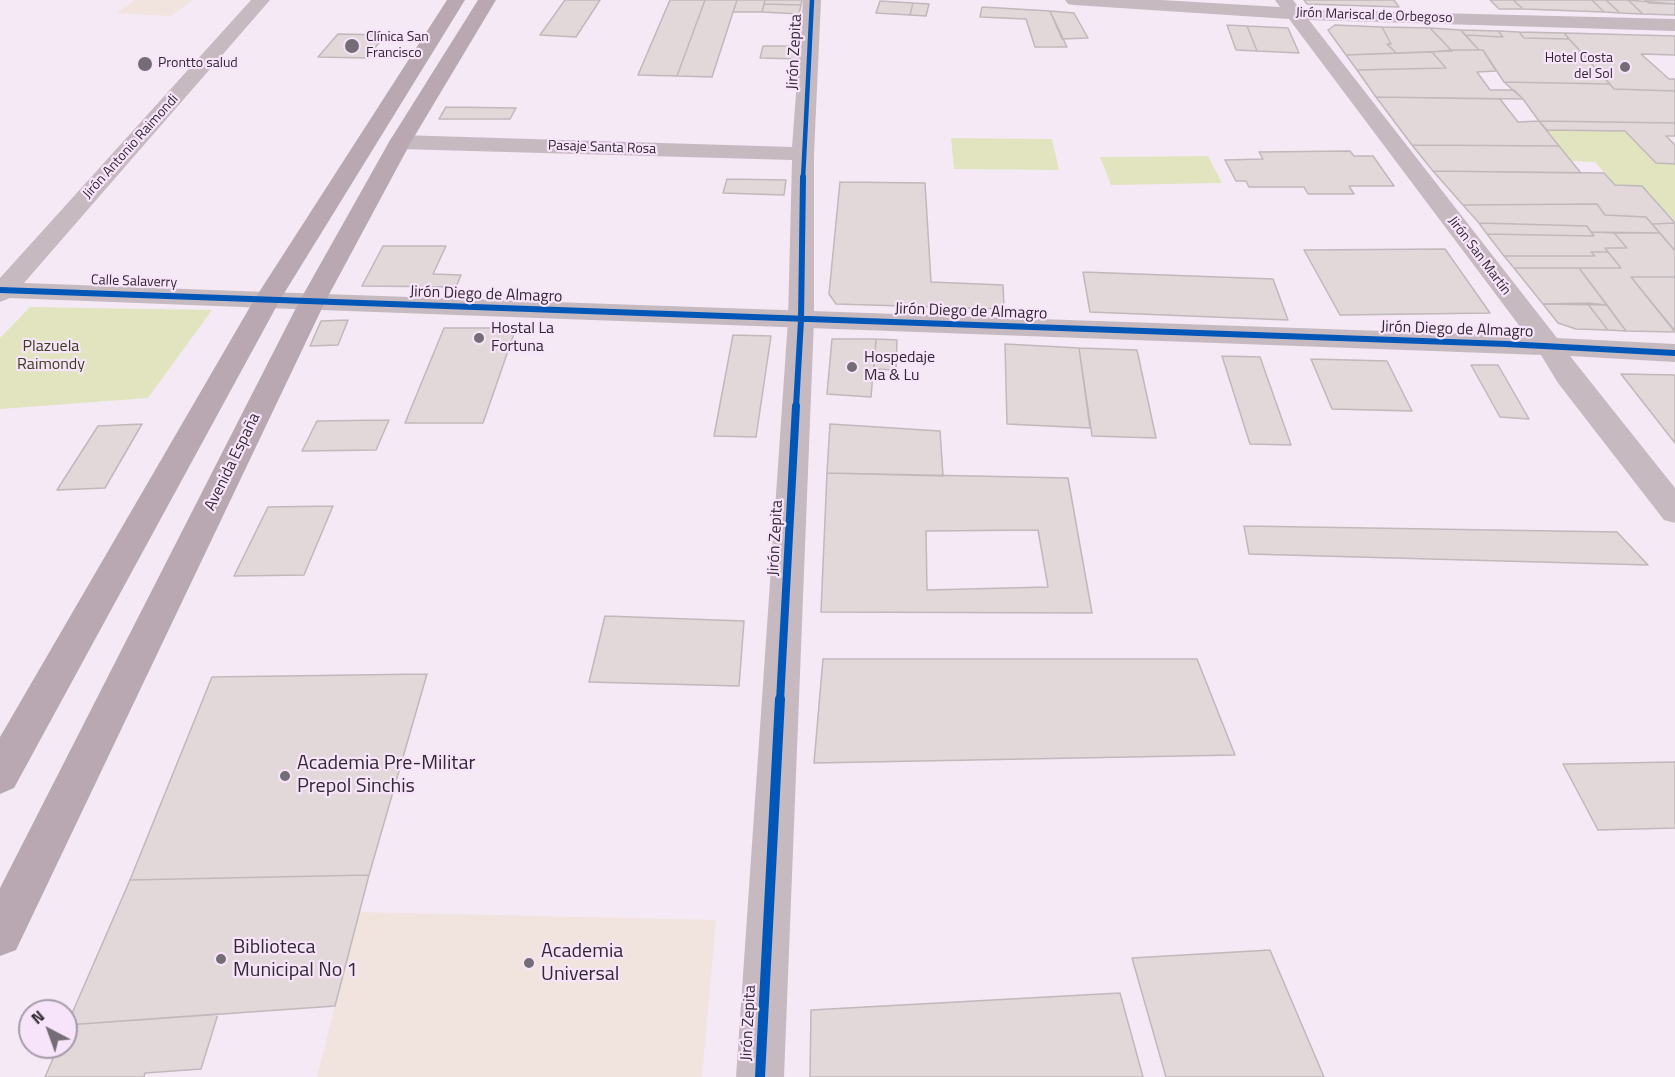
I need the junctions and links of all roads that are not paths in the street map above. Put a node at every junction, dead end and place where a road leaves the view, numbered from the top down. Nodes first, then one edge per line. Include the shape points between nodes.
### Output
1 (261, 0) edge
2 (456, 0) edge
3 (487, 0) edge
4 (812, 0) edge
5 (1074, 0) edge
6 (1288, 7) edge
7 (1675, 25) edge
8 (400, 142) junction
9 (803, 154) junction
10 (1, 291) edge
11 (267, 300) junction
12 (312, 302) junction
13 (801, 320) junction
14 (1550, 347) junction
15 (1675, 352) edge
16 (1675, 511) edge
17 (0, 775) edge
18 (0, 934) edge
19 (760, 1077) edge

1 - 10 street, Jirón Antonio Raimondi
2 - 11 main road
3 - 8 main road, Avenida España
4 - 9 street, Jirón Zepita
5 - 6 street, Jirón Mariscal de Orbegoso
6 - 7 street, Jirón Mariscal de Orbegoso
6 - 14 street, Jirón San Martín
8 - 9 street, Pasaje Santa Rosa
8 - 12 main road, Avenida España
9 - 13 street, Jirón Zepita
10 - 11 street, Calle Salaverry
11 - 12 street, Jirón Diego de Almagro
11 - 17 main road
12 - 13 street, Jirón Diego de Almagro
12 - 18 main road, Avenida España
13 - 14 street, Jirón Diego de Almagro
13 - 19 street, Jirón Zepita
14 - 15 street, Jirón Diego de Almagro
14 - 16 street, Jirón San Martín via 1568,376

